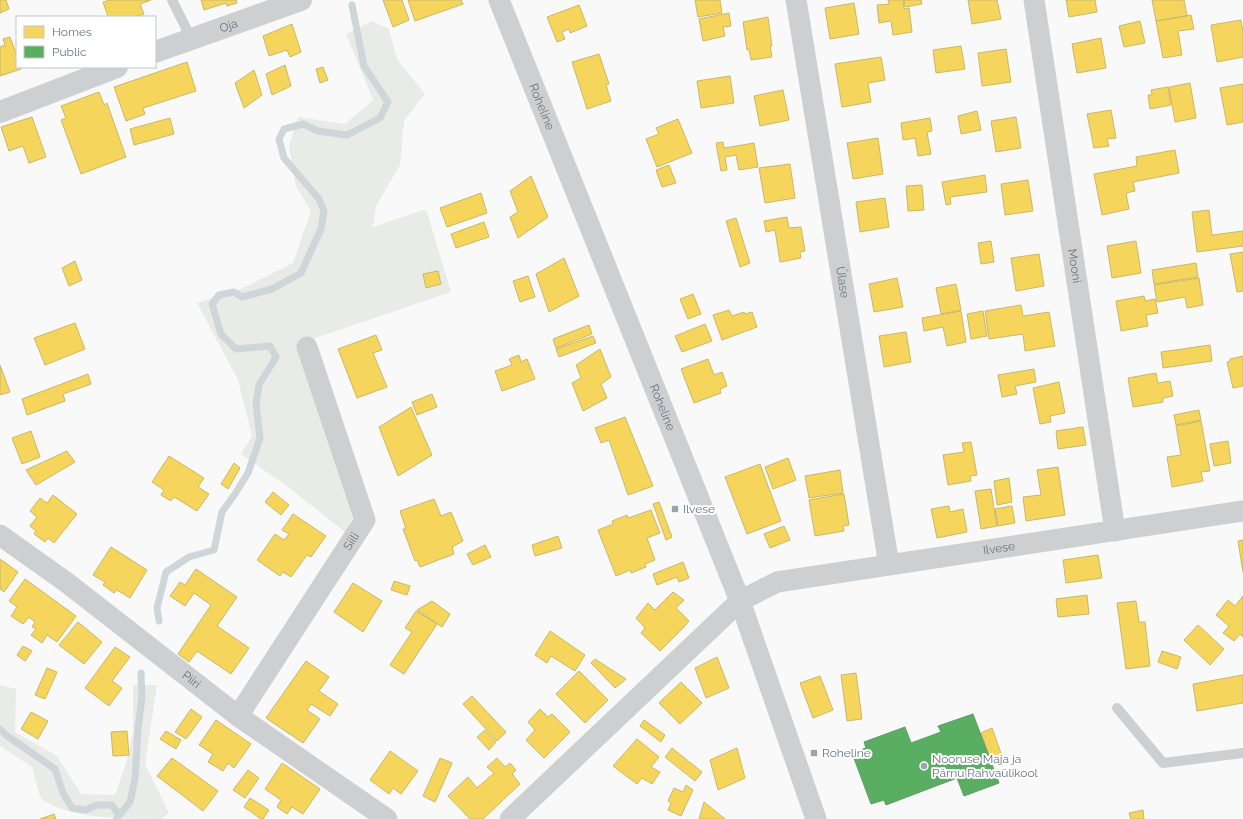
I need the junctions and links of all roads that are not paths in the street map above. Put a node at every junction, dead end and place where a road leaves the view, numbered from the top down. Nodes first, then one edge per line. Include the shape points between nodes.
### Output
1 (172, 0) edge
2 (301, 0) edge
3 (499, 0) edge
4 (796, 0) edge
5 (1034, 0) edge
6 (192, 38) junction
7 (156, 52) edge
8 (114, 68) edge
9 (0, 112) edge
10 (306, 347) dead end
11 (1243, 511) edge
12 (1115, 532) junction
13 (0, 535) edge
14 (889, 565) junction
15 (740, 601) junction
16 (1117, 708) dead end
17 (238, 716) junction
18 (1243, 753) edge
19 (387, 819) edge
20 (510, 819) edge
21 (816, 819) edge

1 - 6 lane
2 - 6 street, Oja
3 - 15 street, Roheline
4 - 14 street, Ülase
5 - 12 street, Mooni
6 - 7 street, Oja
8 - 9 street
10 - 17 street, Siili via 365,520
11 - 12 street, Ilvese
12 - 14 street, Ilvese
13 - 17 street, Piiri via 66,582
14 - 15 street, Ilvese via 777,582
15 - 20 street, Ilvese
15 - 21 street, Roheline
16 - 18 lane via 1163,763
17 - 19 street, Piiri

